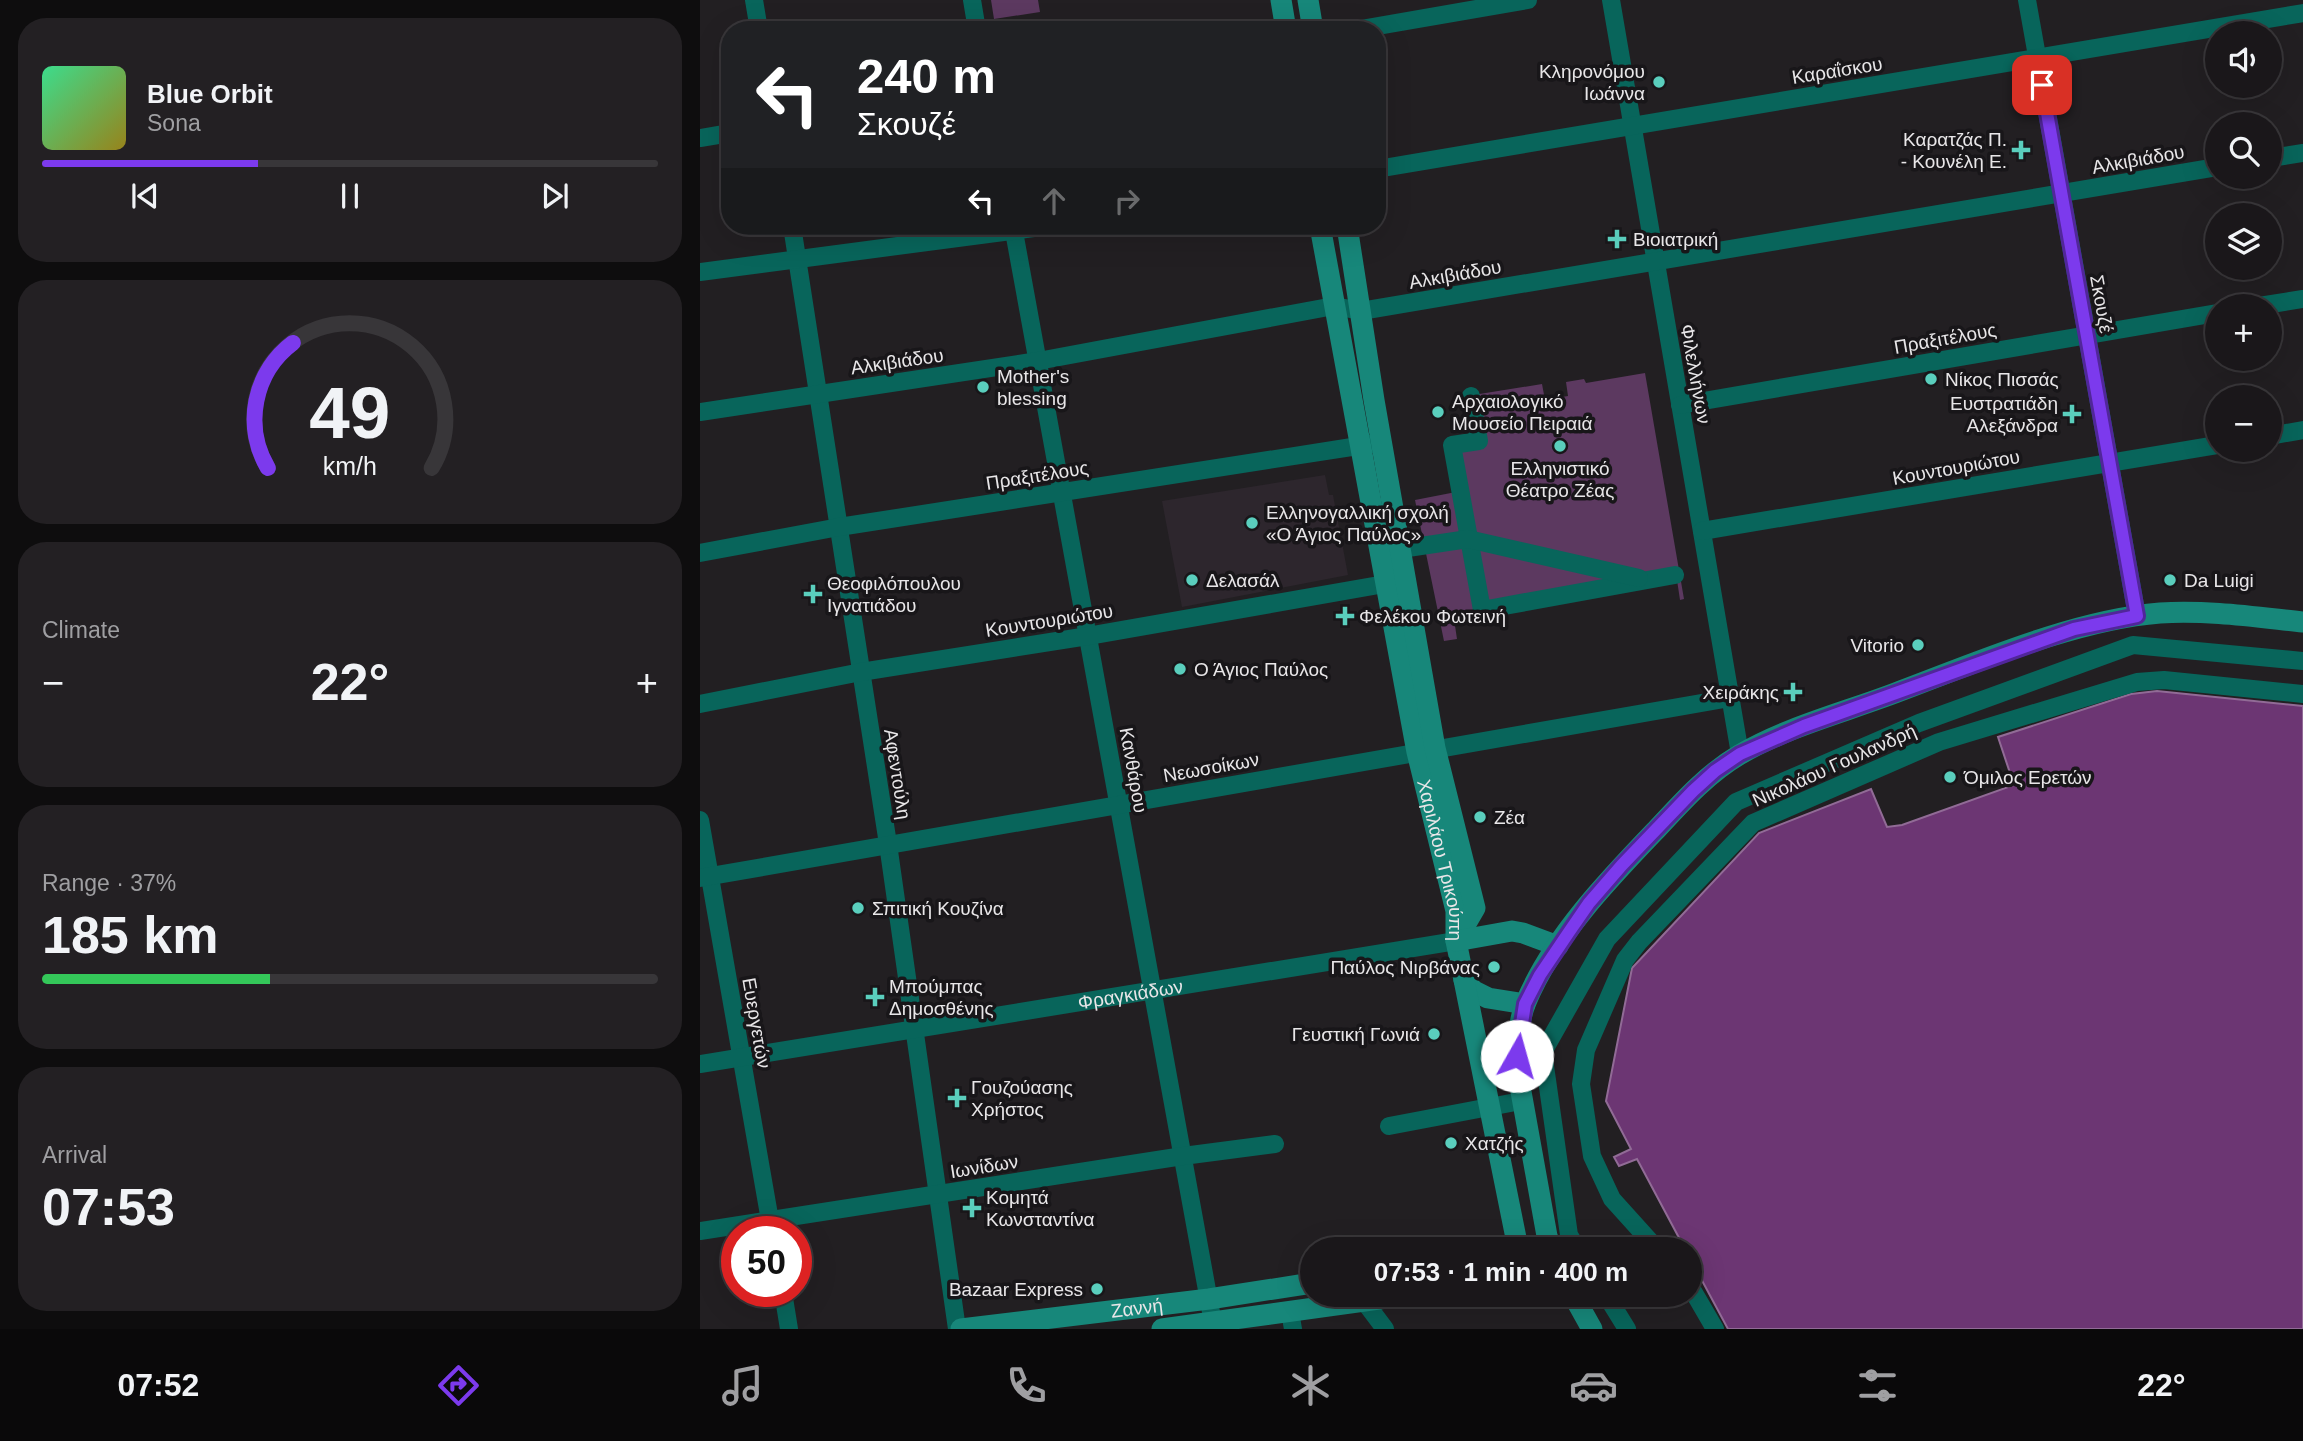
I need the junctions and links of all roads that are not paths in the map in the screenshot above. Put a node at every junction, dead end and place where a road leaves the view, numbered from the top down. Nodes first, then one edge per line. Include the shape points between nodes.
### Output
1 (754, 0) edge
2 (972, 0) edge
3 (1281, 0) edge
4 (1308, 0) edge
5 (1528, 0) edge
6 (1611, 0) edge
7 (2027, 0) edge
8 (2303, 13) edge
9 (758, 21) edge
10 (976, 21) edge
11 (1284, 21) edge
12 (1312, 21) edge
13 (1386, 25) edge
14 (2037, 58) junction
15 (1633, 125) junction
16 (721, 134) edge
17 (700, 138) edge
18 (2303, 152) edge
19 (2282, 156) edge
20 (1386, 167) edge
21 (2205, 169) edge
22 (2061, 193) junction
23 (793, 235) edge
24 (970, 235) edge
25 (1014, 235) edge
26 (1322, 235) edge
27 (1348, 235) edge
28 (797, 259) junction
29 (1656, 261) junction
30 (700, 272) edge
31 (2303, 299) edge
32 (2282, 302) edge
33 (1334, 306) junction
34 (1361, 311) junction
35 (2205, 315) edge
36 (2087, 335) junction
37 (1038, 361) junction
38 (818, 394) junction
39 (1471, 396) dead end
40 (1681, 405) junction
41 (700, 412) edge
42 (2303, 430) edge
43 (2282, 434) edge
44 (1371, 444) junction
45 (2205, 447) edge
46 (2110, 463) junction
47 (1062, 492) junction
48 (839, 527) junction
49 (1702, 531) junction
50 (1468, 538) junction
51 (1401, 549) junction
52 (700, 553) edge
53 (1675, 575) dead end
54 (1646, 580) junction
55 (1396, 582) junction
56 (2137, 616) junction
57 (2303, 622) edge
58 (1088, 636) junction
59 (2303, 661) edge
60 (861, 671) junction
61 (2303, 694) edge
62 (1730, 698) junction
63 (700, 704) edge
64 (1426, 750) junction
65 (1740, 754) junction
66 (1119, 804) junction
67 (700, 820) edge
68 (888, 844) junction
69 (705, 877) edge
70 (1456, 941) junction
71 (1558, 946) junction
72 (1464, 980) junction
73 (1153, 990) junction
74 (1525, 1004) junction
75 (914, 1029) junction
76 (742, 1057) junction
77 (700, 1064) edge
78 (1521, 1101) junction
79 (1489, 1106) junction
80 (1389, 1126) dead end
81 (1275, 1144) dead end
82 (1183, 1156) junction
83 (937, 1194) junction
84 (769, 1216) edge
85 (812, 1218) edge
86 (721, 1230) edge
87 (700, 1231) edge
88 (1513, 1237) edge
89 (1549, 1237) edge
90 (1570, 1237) edge
91 (1646, 1237) edge
92 (1300, 1285) edge
93 (1209, 1299) junction
94 (785, 1307) edge
95 (1334, 1307) edge
96 (1369, 1307) edge
97 (1580, 1307) edge
98 (1613, 1307) edge
99 (1702, 1307) edge
100 (1292, 1320) edge
101 (1213, 1322) junction
102 (789, 1329) edge
103 (959, 1329) edge
104 (1162, 1329) edge
105 (1385, 1329) edge
106 (1592, 1329) edge
107 (1627, 1329) edge
108 (1715, 1329) edge

1 - 9 street
2 - 10 street
3 - 11 street
4 - 12 street
5 - 13 street
6 - 15 street, Φιλελλήνων
7 - 14 street, Σκουζέ
8 - 14 street, Καραΐσκου
14 - 15 street, Καραΐσκου
14 - 22 street, Σκουζέ
15 - 20 street, Καραΐσκου
15 - 29 street, Φιλελλήνων
16 - 17 street
18 - 19 street
21 - 22 street, Αλκιβιάδου
22 - 29 street, Αλκιβιάδου
22 - 36 street, Σκουζέ
23 - 28 street, Αφεντούλη
24 - 28 street
25 - 37 street, Κανθάρου
26 - 33 street, Χαριλάου Τρικούπη
27 - 34 street, Χαριλάου Τρικούπη
28 - 30 street
28 - 38 street, Αφεντούλη
29 - 34 street, Αλκιβιάδου
29 - 40 street, Φιλελλήνων
31 - 32 street
33 - 34 street, Αλκιβιάδου
33 - 37 street, Αλκιβιάδου
33 - 44 street, Χαριλάου Τρικούπη
34 - 44 street, Χαριλάου Τρικούπη
35 - 36 street, Πραξιτέλους
36 - 40 street, Πραξιτέλους
36 - 46 street, Σκουζέ
37 - 38 street, Αλκιβιάδου
37 - 47 street, Κανθάρου
38 - 41 street, Αλκιβιάδου
38 - 48 street, Αφεντούλη
39 - 50 street via 1479,441 1452,445
40 - 49 street, Φιλελλήνων
42 - 43 street
44 - 47 street, Πραξιτέλους
44 - 51 street, Χαριλάου Τρικούπη
44 - 55 street, Χαριλάου Τρικούπη
45 - 46 street, Κουντουριώτου
46 - 49 street, Κουντουριώτου
46 - 56 street, Σκουζέ
47 - 48 street, Πραξιτέλους
47 - 58 street, Κανθάρου
48 - 52 street, Πραξιτέλους
48 - 60 street, Αφεντούλη
49 - 62 street, Φιλελλήνων
50 - 51 street
50 - 54 street
50 - 54 street via 1482,610
51 - 55 street, Χαριλάου Τρικούπη
53 - 54 street
55 - 58 street, Κουντουριώτου
55 - 64 street, Χαριλάου Τρικούπη
56 - 57 street via 2214,612
56 - 65 street via 2074,629 1995,656
58 - 60 street, Κουντουριώτου
58 - 66 street, Κανθάρου
59 - 90 street via 2133,646 1919,723 1737,802 1607,939 1543,1052
60 - 63 street, Κουντουριώτου
60 - 68 street, Αφεντούλη
61 - 91 street, Νικολάου Γουλανδρή via 2164,680 2137,682 1939,742 1753,823 1625,960 1582,1064 1592,1156 1612,1199
62 - 64 street, Νεωσοίκων
62 - 65 street, Φιλελλήνων
64 - 66 street, Νεωσοίκων
64 - 70 street, Χαριλάου Τρικούπη via 1475,908
65 - 71 street via 1693,791 1631,856
66 - 68 street, Νεωσοίκων
66 - 73 street, Κανθάρου
67 - 69 street, Ευεργετών
68 - 69 street, Νεωσοίκων
68 - 75 street, Αφεντούλη
69 - 76 street, Ευεργετών
70 - 71 street, Φραγκιάδων via 1512,931
70 - 72 street
70 - 73 street, Φραγκιάδων
71 - 74 street
72 - 74 street via 1488,998
72 - 79 street
73 - 75 street, Φραγκιάδων
73 - 82 street, Κανθάρου
74 - 78 street via 1517,1056
75 - 76 street, Φραγκιάδων
75 - 83 street, Αφεντούλη
76 - 77 street, Φραγκιάδων
76 - 84 street, Ευεργετών
78 - 79 street
78 - 89 street
79 - 80 street
79 - 88 street
81 - 82 street, Ιωνίδων
82 - 83 street, Ιωνίδων
82 - 93 street, Κανθάρου
83 - 85 street, Ιωνίδων
83 - 103 street, Αφεντούλη
86 - 87 street, Ιωνίδων
92 - 93 street, Ζαννή
93 - 101 street, Κανθάρου
93 - 103 street, Ζαννή
94 - 102 street
95 - 100 street, Ζαννή
96 - 105 street
97 - 106 street
98 - 107 street
99 - 108 street
100 - 101 street, Ζαννή
101 - 104 street, Ζαννή

